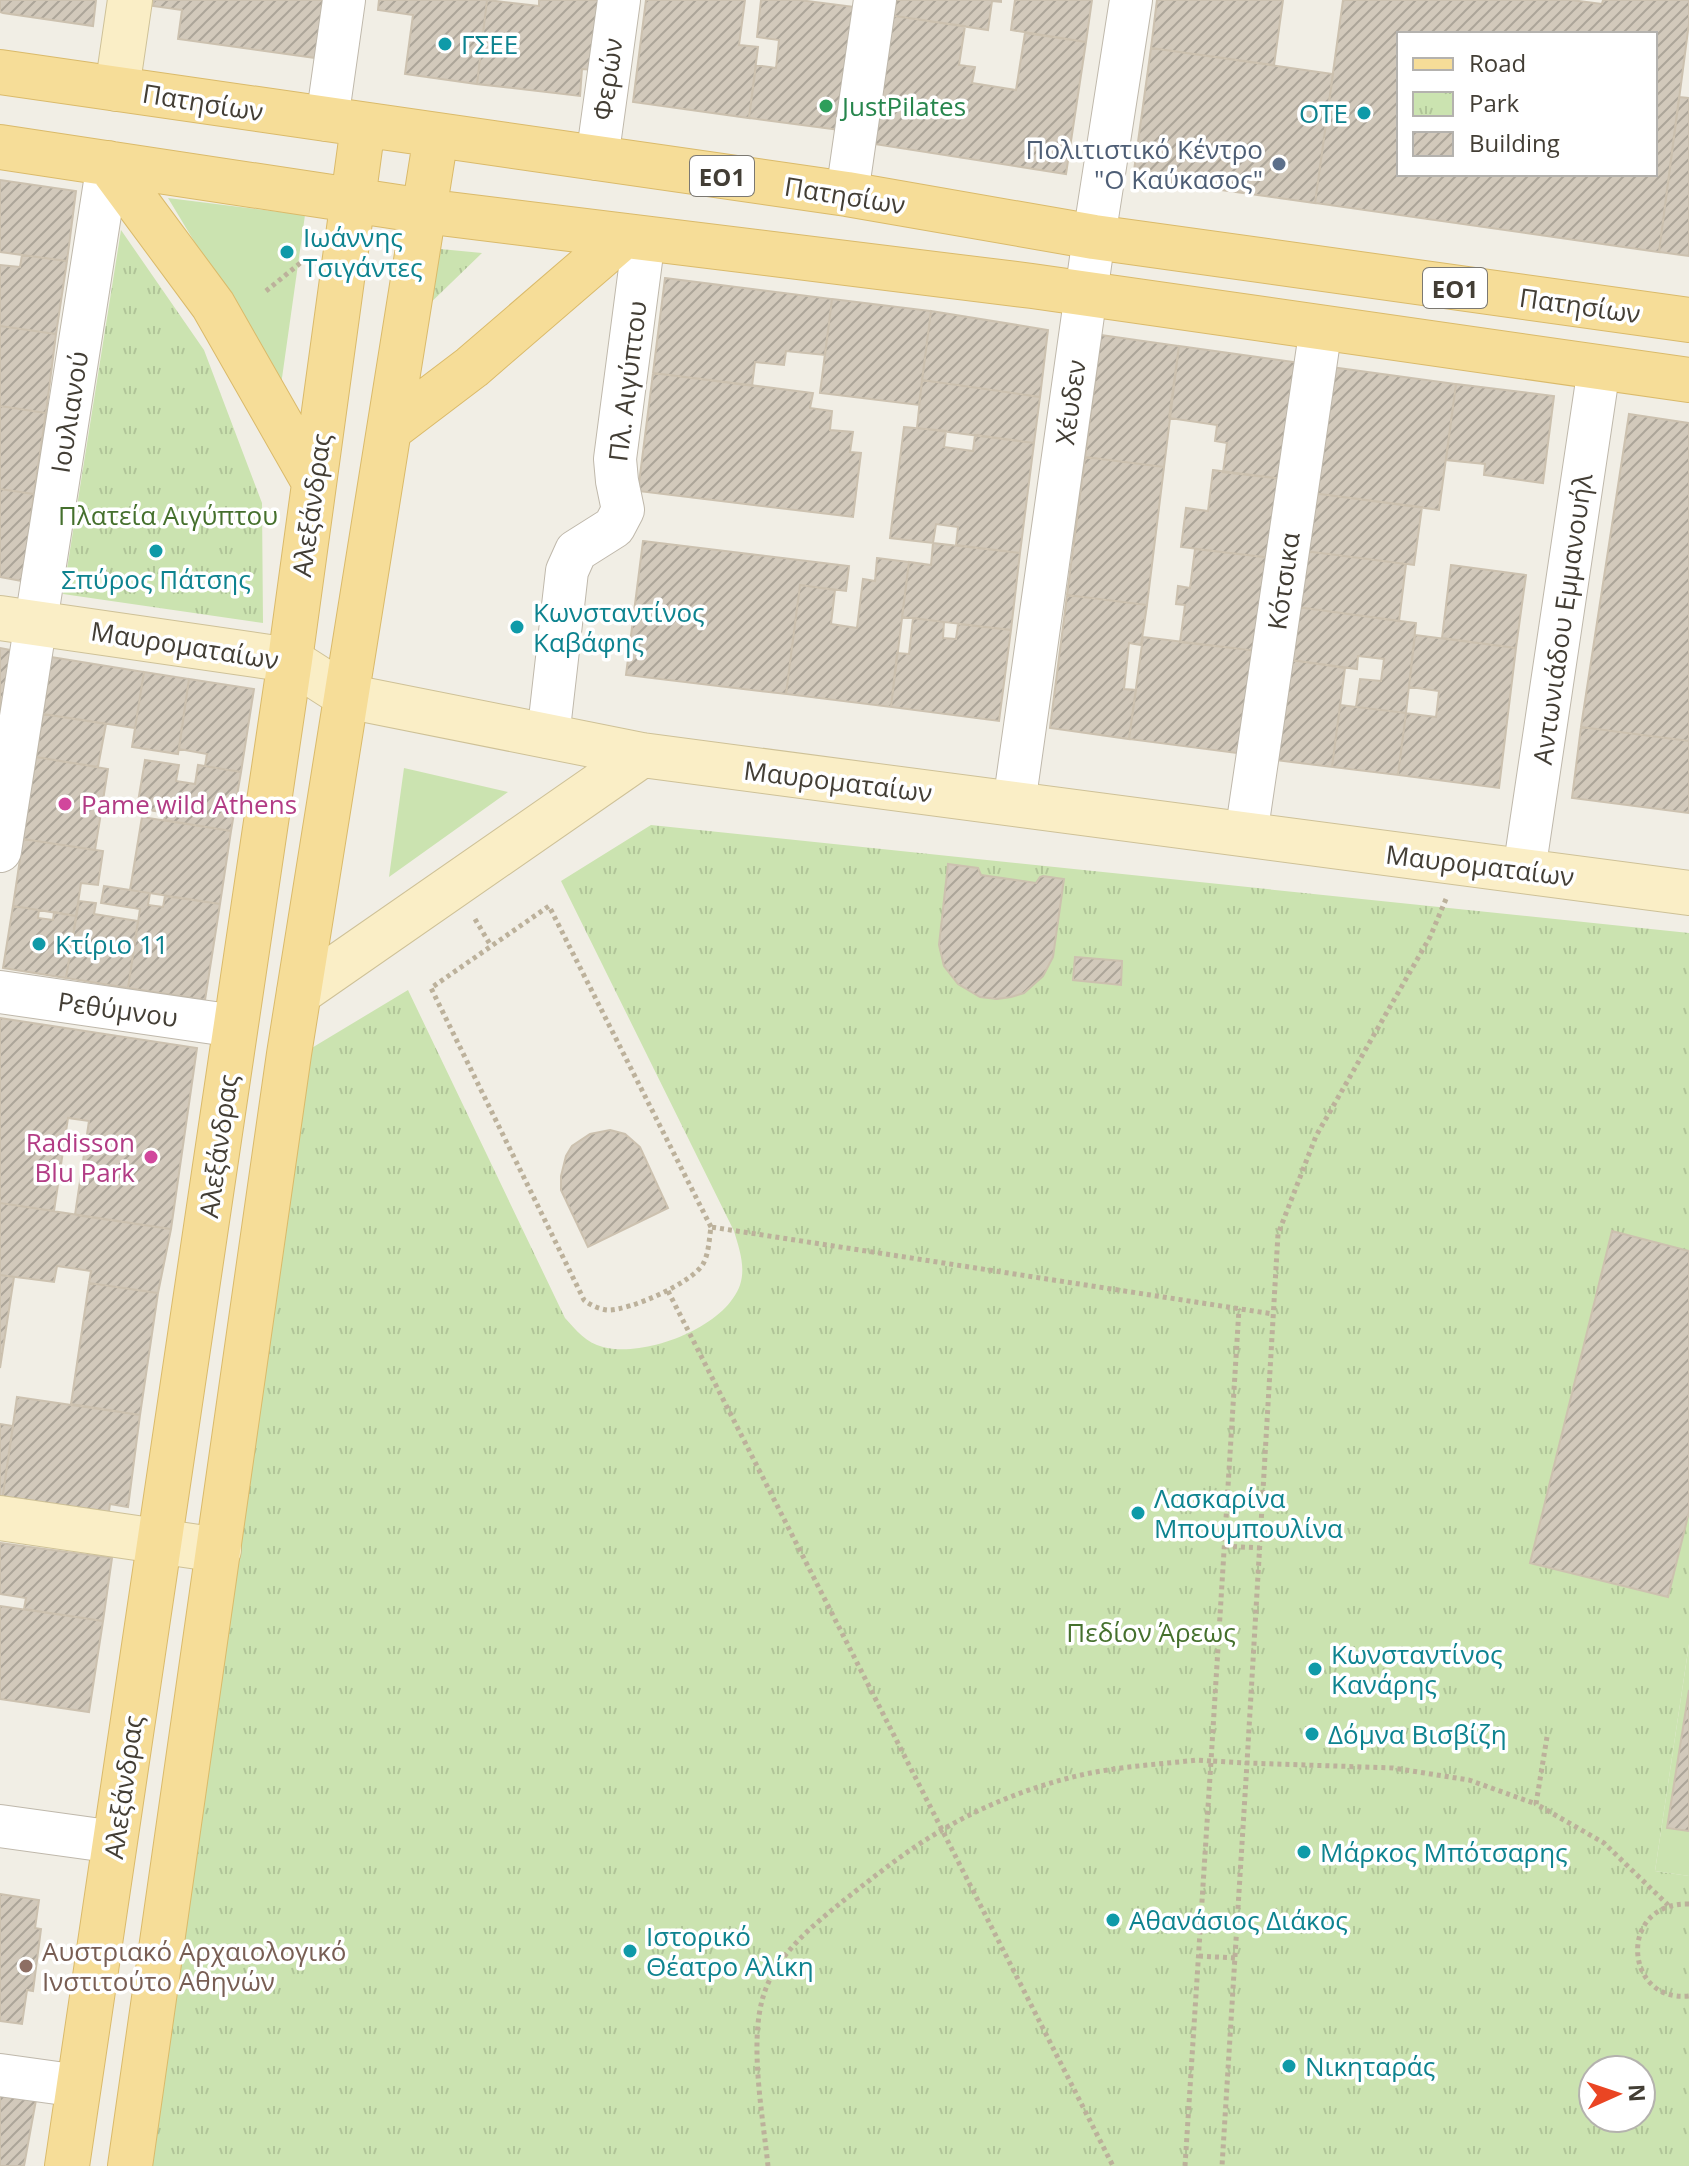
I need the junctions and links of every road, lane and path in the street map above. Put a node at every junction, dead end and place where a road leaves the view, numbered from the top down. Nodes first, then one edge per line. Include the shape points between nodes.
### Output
1 (130, 0) edge
2 (344, 0) edge
3 (619, 0) edge
4 (875, 0) edge
5 (1131, 0) edge
6 (0, 72) edge
7 (117, 89) junction
8 (345, 123) junction
9 (436, 136) junction
10 (0, 147) edge
11 (597, 159) junction
12 (108, 163) junction
13 (847, 194) junction
14 (353, 201) junction
15 (424, 211) junction
16 (634, 237) junction
17 (1094, 237) junction
18 (307, 257) dead end
19 (266, 291) dead end
20 (1086, 294) junction
21 (1689, 320) edge
22 (1321, 327) junction
23 (1599, 368) junction
24 (1689, 380) edge
25 (389, 430) junction
26 (314, 482) junction
27 (18, 620) edge
28 (290, 660) junction
29 (346, 696) junction
30 (548, 737) junction
31 (642, 755) junction
32 (1014, 804) junction
33 (1246, 835) junction
34 (0, 851) edge
35 (1461, 863) junction
36 (1524, 871) junction
37 (1689, 893) edge
38 (0, 992) edge
39 (299, 993) junction
40 (235, 1026) junction
41 (711, 1227) junction
42 (668, 1291) junction
43 (1239, 1309) junction
44 (1273, 1314) junction
45 (0, 1518) edge
46 (160, 1541) junction
47 (1225, 1546) junction
48 (1260, 1548) junction
49 (219, 1550) junction
50 (1547, 1737) dead end
51 (1211, 1761) junction
52 (1247, 1763) junction
53 (1536, 1804) junction
54 (0, 1826) edge
55 (942, 1830) junction
56 (115, 1842) junction
57 (1689, 1904) edge
58 (1668, 1905) junction
59 (1199, 1956) junction
60 (1235, 1958) junction
61 (1689, 1996) edge
62 (0, 2075) edge
63 (79, 2086) junction
64 (67, 2166) edge
65 (130, 2166) edge
66 (768, 2166) edge
67 (1113, 2166) edge
68 (1185, 2166) edge
69 (1222, 2166) edge

1 - 7 main road
2 - 8 street
3 - 11 street, Φερών
4 - 13 street
5 - 17 street, Χέυδεν
6 - 7 main road, Πατησίων / ΕΟ1
7 - 8 main road, Πατησίων / ΕΟ1
8 - 9 main road, Πατησίων / ΕΟ1
8 - 14 main road, Αλεξάνδρας
9 - 11 main road, Πατησίων / ΕΟ1
9 - 15 main road
10 - 12 main road, ΕΟ1
11 - 13 main road, Πατησίων / ΕΟ1
12 - 14 main road, ΕΟ1
12 - 26 main road via 213,305
12 - 27 street, Ιουλιανού
13 - 17 main road, Πατησίων / ΕΟ1
14 - 15 main road, ΕΟ1
14 - 26 main road, Αλεξάνδρας
15 - 16 main road, ΕΟ1
15 - 25 main road
16 - 20 main road, ΕΟ1
16 - 25 main road
16 - 30 street, Πλ. Αιγύπτου via 615,459 623,510 614,527 576,551 567,571
17 - 20 street, Χέυδεν
17 - 21 main road, Πατησίων / ΕΟ1
18 - 19 path
20 - 22 main road, ΕΟ1
20 - 32 street, Χέυδεν
22 - 23 main road, ΕΟ1
22 - 33 street, Κότσικα
23 - 24 main road, ΕΟ1
23 - 36 street, Αντωνιάδου Εμμανουήλ
25 - 29 main road
26 - 28 main road, Αλεξάνδρας
27 - 28 main road, Μαυροματαίων
27 - 34 street, Ιουλιανού
28 - 29 main road, Μαυροματαίων
28 - 40 main road, Αλεξάνδρας
29 - 30 main road, Μαυροματαίων
29 - 39 main road
30 - 31 main road, Μαυροματαίων
31 - 32 main road, Μαυροματαίων
31 - 39 main road
32 - 33 main road, Μαυροματαίων
33 - 35 main road, Μαυροματαίων
35 - 36 main road, Μαυροματαίων
35 - 44 path via 1430,937 1316,1136 1278,1234
36 - 37 main road, Μαυροματαίων
38 - 40 street, Ρεθύμνου
39 - 49 main road
40 - 46 main road, Αλεξάνδρας
41 - 42 path via 701,1267
41 - 42 path via 549,906 431,988 584,1300 606,1310
41 - 43 path
42 - 55 path
43 - 44 path
43 - 47 path
44 - 48 path
45 - 46 main road
46 - 49 main road
46 - 56 main road, Αλεξάνδρας
47 - 48 path
47 - 51 path
48 - 52 path
49 - 65 main road
50 - 53 path
51 - 52 path
51 - 55 path via 1066,1779
51 - 59 path
52 - 53 path via 1393,1768 1469,1780
52 - 60 path
53 - 58 path via 1604,1843
54 - 56 street
55 - 66 path via 810,1928 773,1973 756,2021
55 - 67 path
56 - 63 main road, Αλεξάνδρας
57 - 58 path
58 - 61 path via 1640,1932 1638,1961 1654,1986
59 - 60 path
59 - 68 path
60 - 69 path
62 - 63 street
63 - 64 main road, Αλεξάνδρας

